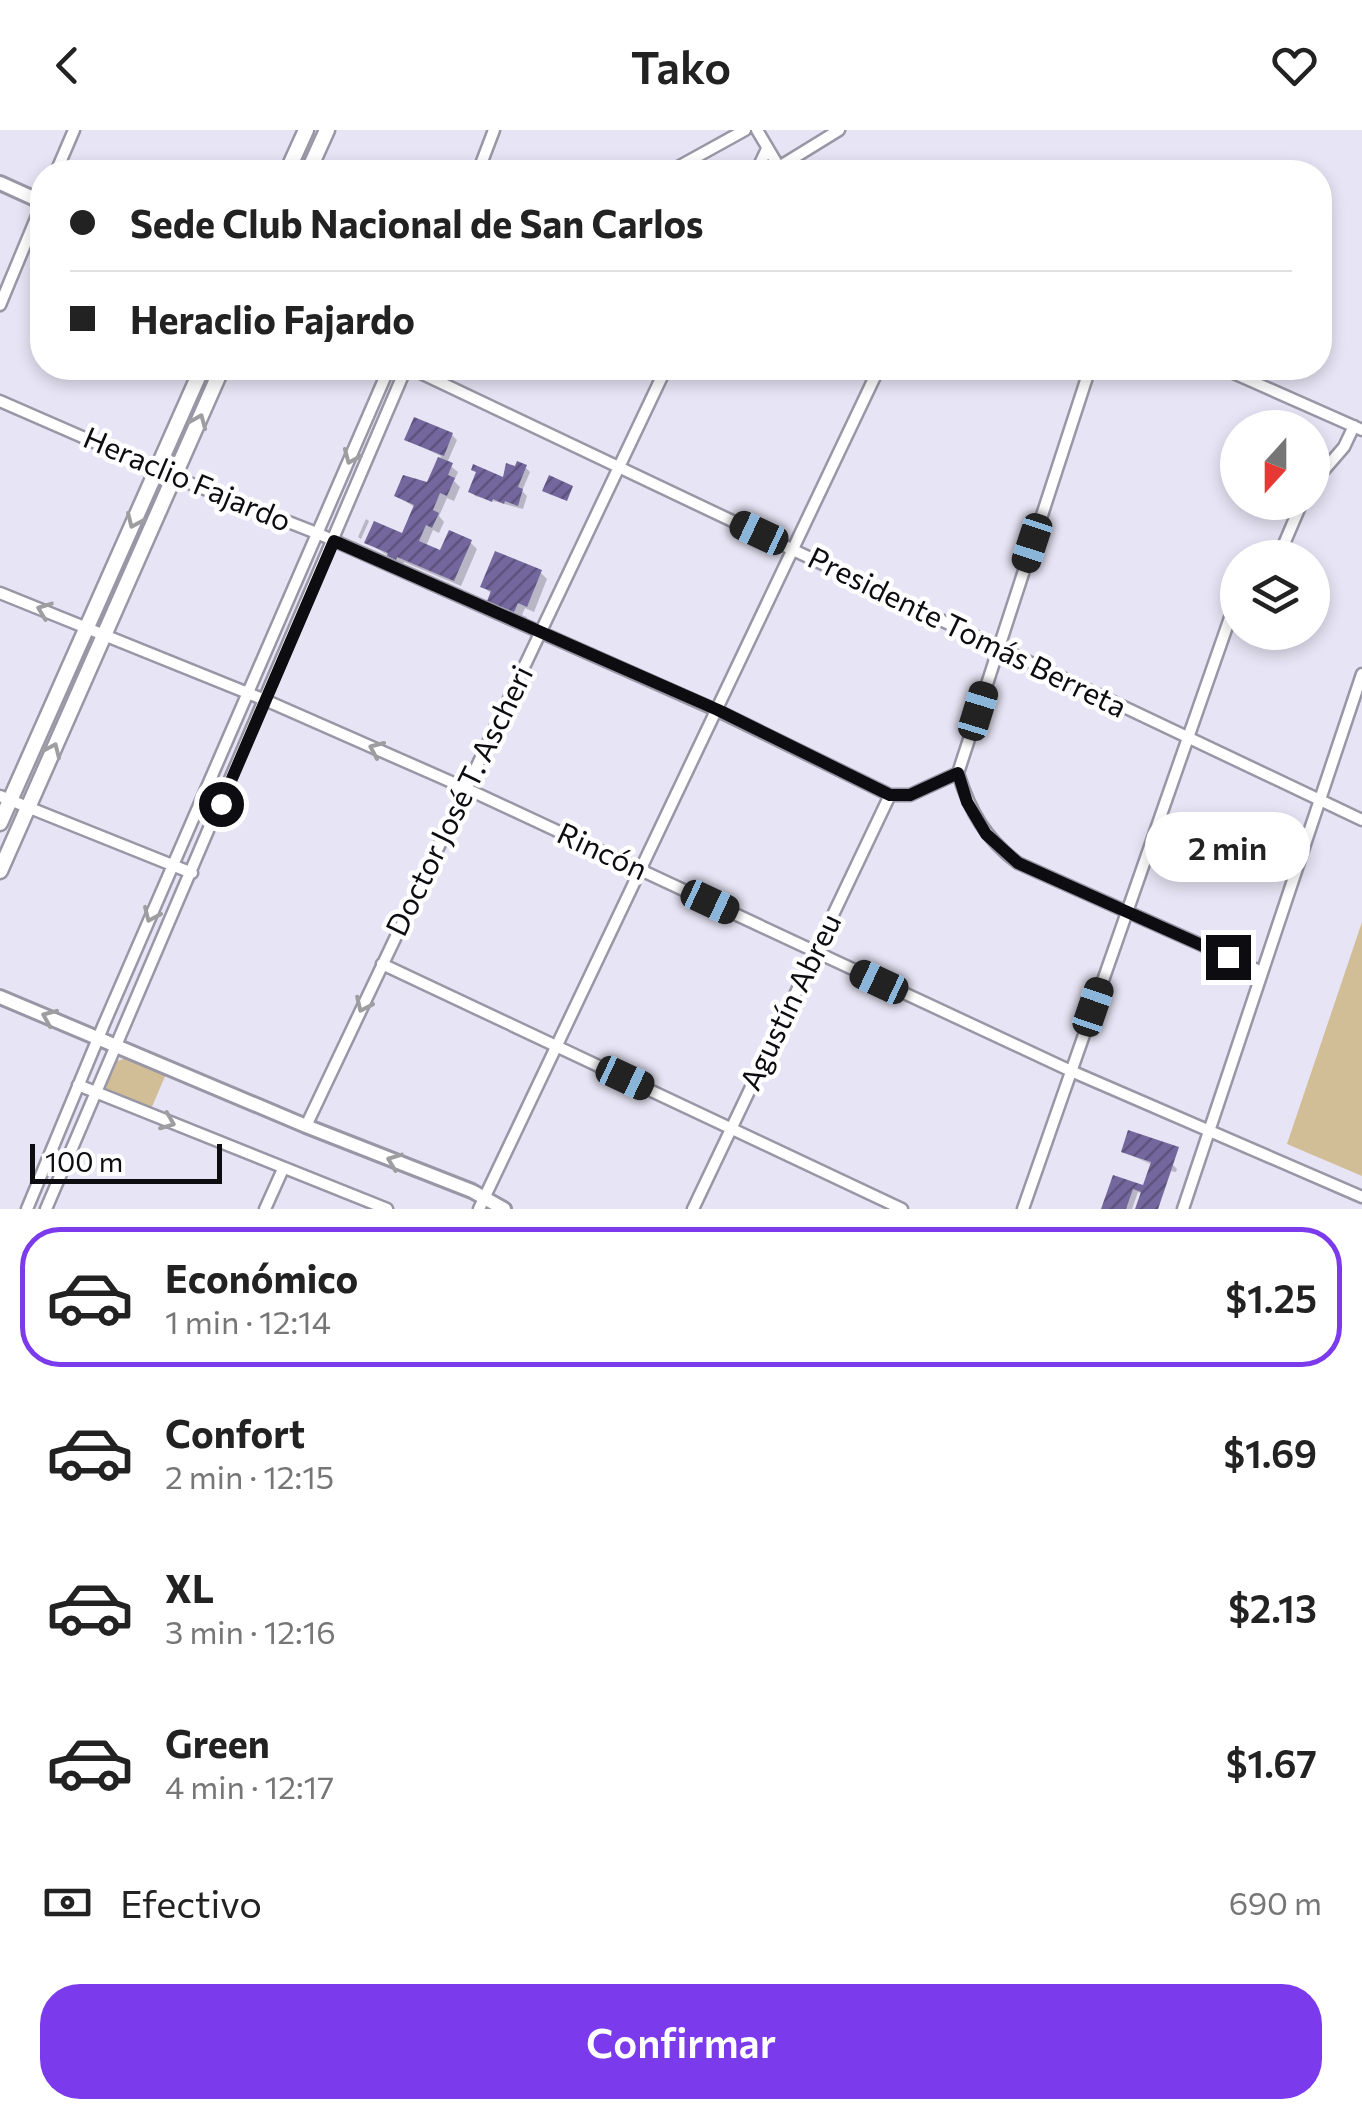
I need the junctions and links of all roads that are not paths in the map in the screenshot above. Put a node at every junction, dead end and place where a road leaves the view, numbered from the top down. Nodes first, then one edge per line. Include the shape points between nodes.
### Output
1 (74, 130) edge
2 (306, 130) edge
3 (327, 130) edge
4 (494, 130) edge
5 (745, 130) edge
6 (758, 130) edge
7 (839, 130) edge
8 (768, 149) junction
9 (61, 160) edge
10 (292, 160) edge
11 (313, 160) edge
12 (483, 160) edge
13 (690, 160) edge
14 (762, 160) edge
15 (776, 160) edge
16 (798, 160) edge
17 (0, 183) edge
18 (30, 197) edge
19 (30, 232) edge
20 (0, 305) edge
21 (197, 380) edge
22 (217, 380) edge
23 (384, 380) edge
24 (403, 380) edge
25 (434, 380) edge
26 (660, 380) edge
27 (873, 380) edge
28 (1086, 380) edge
29 (1249, 380) edge
30 (0, 401) edge
31 (1358, 428) edge
32 (1330, 463) edge
33 (620, 467) junction
34 (156, 469) junction
35 (174, 477) junction
36 (319, 534) junction
37 (334, 541) junction
38 (794, 550) junction
39 (0, 593) edge
40 (88, 627) junction
41 (541, 632) junction
42 (105, 634) junction
43 (1220, 644) edge
44 (998, 648) junction
45 (1362, 674) edge
46 (248, 694) junction
47 (265, 700) junction
48 (718, 710) junction
49 (1185, 738) junction
50 (958, 773) junction
51 (465, 788) junction
52 (890, 795) junction
53 (5, 798) edge
54 (1320, 802) junction
55 (28, 808) junction
56 (1362, 820) edge
57 (0, 824) edge
58 (174, 866) junction
59 (640, 869) junction
60 (0, 871) edge
61 (192, 873) junction
62 (1126, 911) junction
63 (815, 952) junction
64 (382, 964) junction
65 (1262, 972) junction
66 (0, 996) edge
67 (98, 1038) junction
68 (117, 1046) junction
69 (555, 1046) junction
70 (1072, 1071) junction
71 (78, 1085) junction
72 (96, 1093) junction
73 (306, 1126) junction
74 (730, 1127) junction
75 (1210, 1129) junction
76 (283, 1169) junction
77 (1362, 1198) edge
78 (482, 1203) edge
79 (27, 1209) edge
80 (46, 1209) edge
81 (265, 1209) edge
82 (387, 1209) edge
83 (504, 1209) edge
84 (693, 1209) edge
85 (902, 1209) edge
86 (1023, 1209) edge
87 (1183, 1209) edge

1 - 9 street
2 - 10 main road
3 - 11 main road
4 - 12 street
5 - 13 street
6 - 8 street
7 - 16 street
8 - 14 street
8 - 15 street
17 - 18 street
19 - 20 street
21 - 34 main road
35 -> 22 main road
23 -> 36 street
24 - 37 street
25 - 33 street, Presidente Tomás Berreta
26 - 33 street, Doctor José T. Ascheri
27 - 38 street
28 - 44 street
29 - 31 street
30 - 34 street, Heraclio Fajardo
31 - 32 street
33 - 38 street, Presidente Tomás Berreta
33 - 41 street, Doctor José T. Ascheri
34 - 35 street, Heraclio Fajardo
34 -> 40 main road
35 - 36 street, Heraclio Fajardo
35 - 42 main road
36 - 37 street, Heraclio Fajardo
36 - 46 street
37 - 41 street, Heraclio Fajardo
37 - 47 street
38 - 44 street, Presidente Tomás Berreta
38 - 48 street
40 -> 39 street, Rincón
40 - 42 street, Rincón
40 - 53 main road
41 - 48 street, Heraclio Fajardo
41 - 51 street, Doctor José T. Ascheri
42 - 46 street, Rincón
55 -> 42 main road
43 - 49 street
44 - 49 street, Presidente Tomás Berreta
44 - 50 street
45 - 54 street
46 - 47 street, Rincón
46 - 58 street
51 -> 47 street, Rincón
47 - 61 street
48 - 52 street, Heraclio Fajardo
48 - 59 street
49 - 54 street, Presidente Tomás Berreta
49 - 62 street
50 - 52 street via 910,795
50 - 62 street via 975,818 1001,850 1038,874
51 - 59 street, Rincón
51 - 64 street, Doctor José T. Ascheri
52 - 63 street, Agustín Abreu
53 - 55 street
53 - 57 main road
54 - 56 street, Presidente Tomás Berreta
54 - 65 street
55 - 58 street
55 - 60 main road
58 - 61 street
58 -> 67 street
59 - 63 street, Rincón
59 - 69 street
61 - 68 street
62 - 65 street
62 - 70 street
63 - 70 street, Rincón
63 - 74 street, Agustín Abreu
64 - 69 street
64 -> 73 street, Doctor José T. Ascheri
65 - 75 street
67 -> 66 street
67 - 68 street
67 - 71 street
68 - 72 street
68 - 73 street
69 - 74 street
69 - 78 street
70 - 75 street, Rincón
70 - 86 street
71 - 72 street
71 - 79 street
72 -> 76 street
72 - 80 street
78 -> 73 street
74 - 84 street, Agustín Abreu
74 - 85 street
75 - 77 street, Rincón
75 - 87 street
76 - 81 street
76 - 82 street
78 - 83 street

